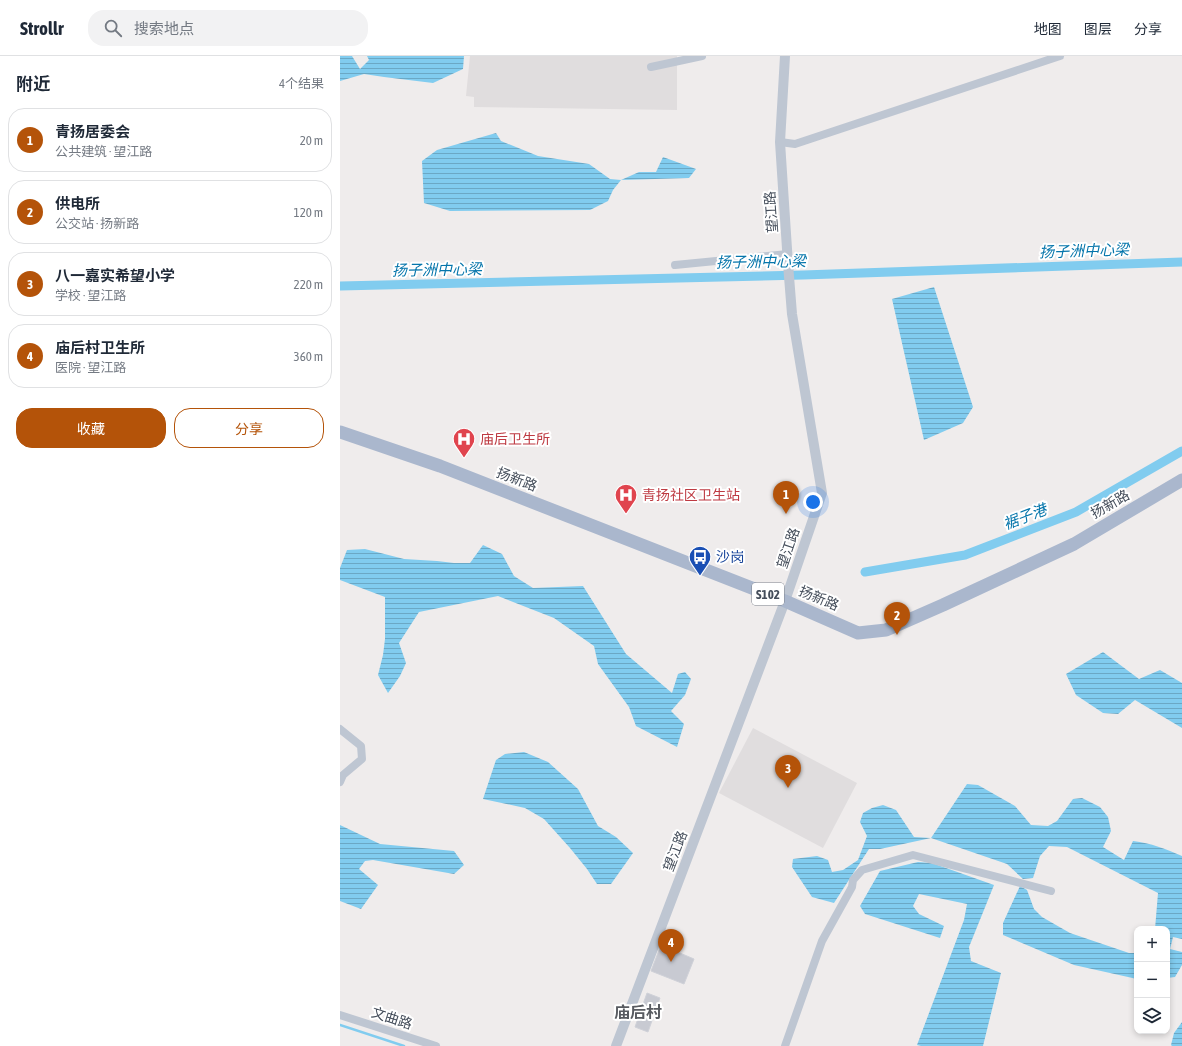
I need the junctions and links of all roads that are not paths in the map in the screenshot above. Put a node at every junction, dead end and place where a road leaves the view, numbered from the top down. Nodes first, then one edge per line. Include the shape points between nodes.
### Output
1 (702, 56) edge
2 (785, 56) edge
3 (1060, 56) edge
4 (651, 67) dead end
5 (780, 142) junction
6 (788, 259) junction
7 (675, 265) dead end
8 (340, 432) edge
9 (1182, 480) edge
10 (784, 601) junction
11 (340, 729) edge
12 (340, 782) edge
13 (1051, 891) dead end
14 (340, 1015) edge
15 (436, 1046) edge
16 (616, 1046) edge
17 (785, 1046) edge

1 - 4 street
2 - 5 street, 望江路
3 - 5 street via 795,144
5 - 6 street, 望江路
6 - 7 street
6 - 10 street, 望江路 via 792,314 822,493
8 - 10 main road, 扬新路 / S102 via 447,469
9 - 10 main road, 扬新路 / S102 via 1074,544 886,630 858,633
10 - 16 street, 望江路
11 - 12 street via 361,746 362,759 343,775
13 - 17 street via 913,854 862,870 853,880 852,887 822,941
14 - 15 street, 文曲路

